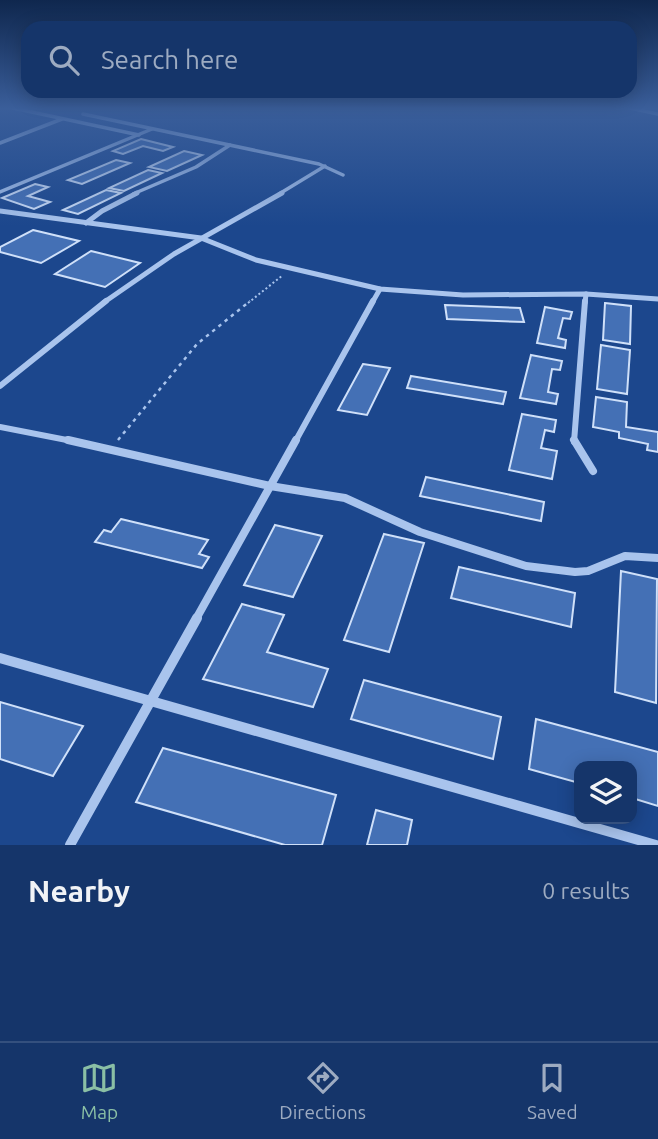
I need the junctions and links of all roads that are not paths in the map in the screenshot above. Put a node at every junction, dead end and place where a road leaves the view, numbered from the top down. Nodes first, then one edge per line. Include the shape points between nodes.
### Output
1 (109, 147) edge
2 (226, 147) edge
3 (241, 147) edge
4 (325, 166) junction
5 (343, 175) dead end
6 (0, 186) edge
7 (9, 188) junction
8 (0, 192) edge
9 (0, 211) edge
10 (86, 223) junction
11 (201, 239) junction
12 (380, 289) junction
13 (586, 294) junction
14 (658, 299) edge
15 (0, 386) edge
16 (0, 428) edge
17 (593, 471) dead end
18 (270, 486) junction
19 (658, 558) edge
20 (0, 658) edge
21 (150, 701) junction
22 (70, 845) edge
23 (656, 845) edge

1 - 7 street
2 - 10 street via 113,204
3 - 4 street
4 - 5 street
4 - 11 street
6 - 7 street
7 - 8 street
9 - 10 street
10 - 11 street
11 - 12 street via 256,260
11 - 15 street via 118,292
12 - 13 street via 499,296
12 - 18 street
13 - 14 street
13 - 17 street via 575,442
16 - 18 street
18 - 19 street via 345,498 442,540 550,571 588,571 625,556
18 - 21 street
20 - 21 street
21 - 22 street
21 - 23 street

